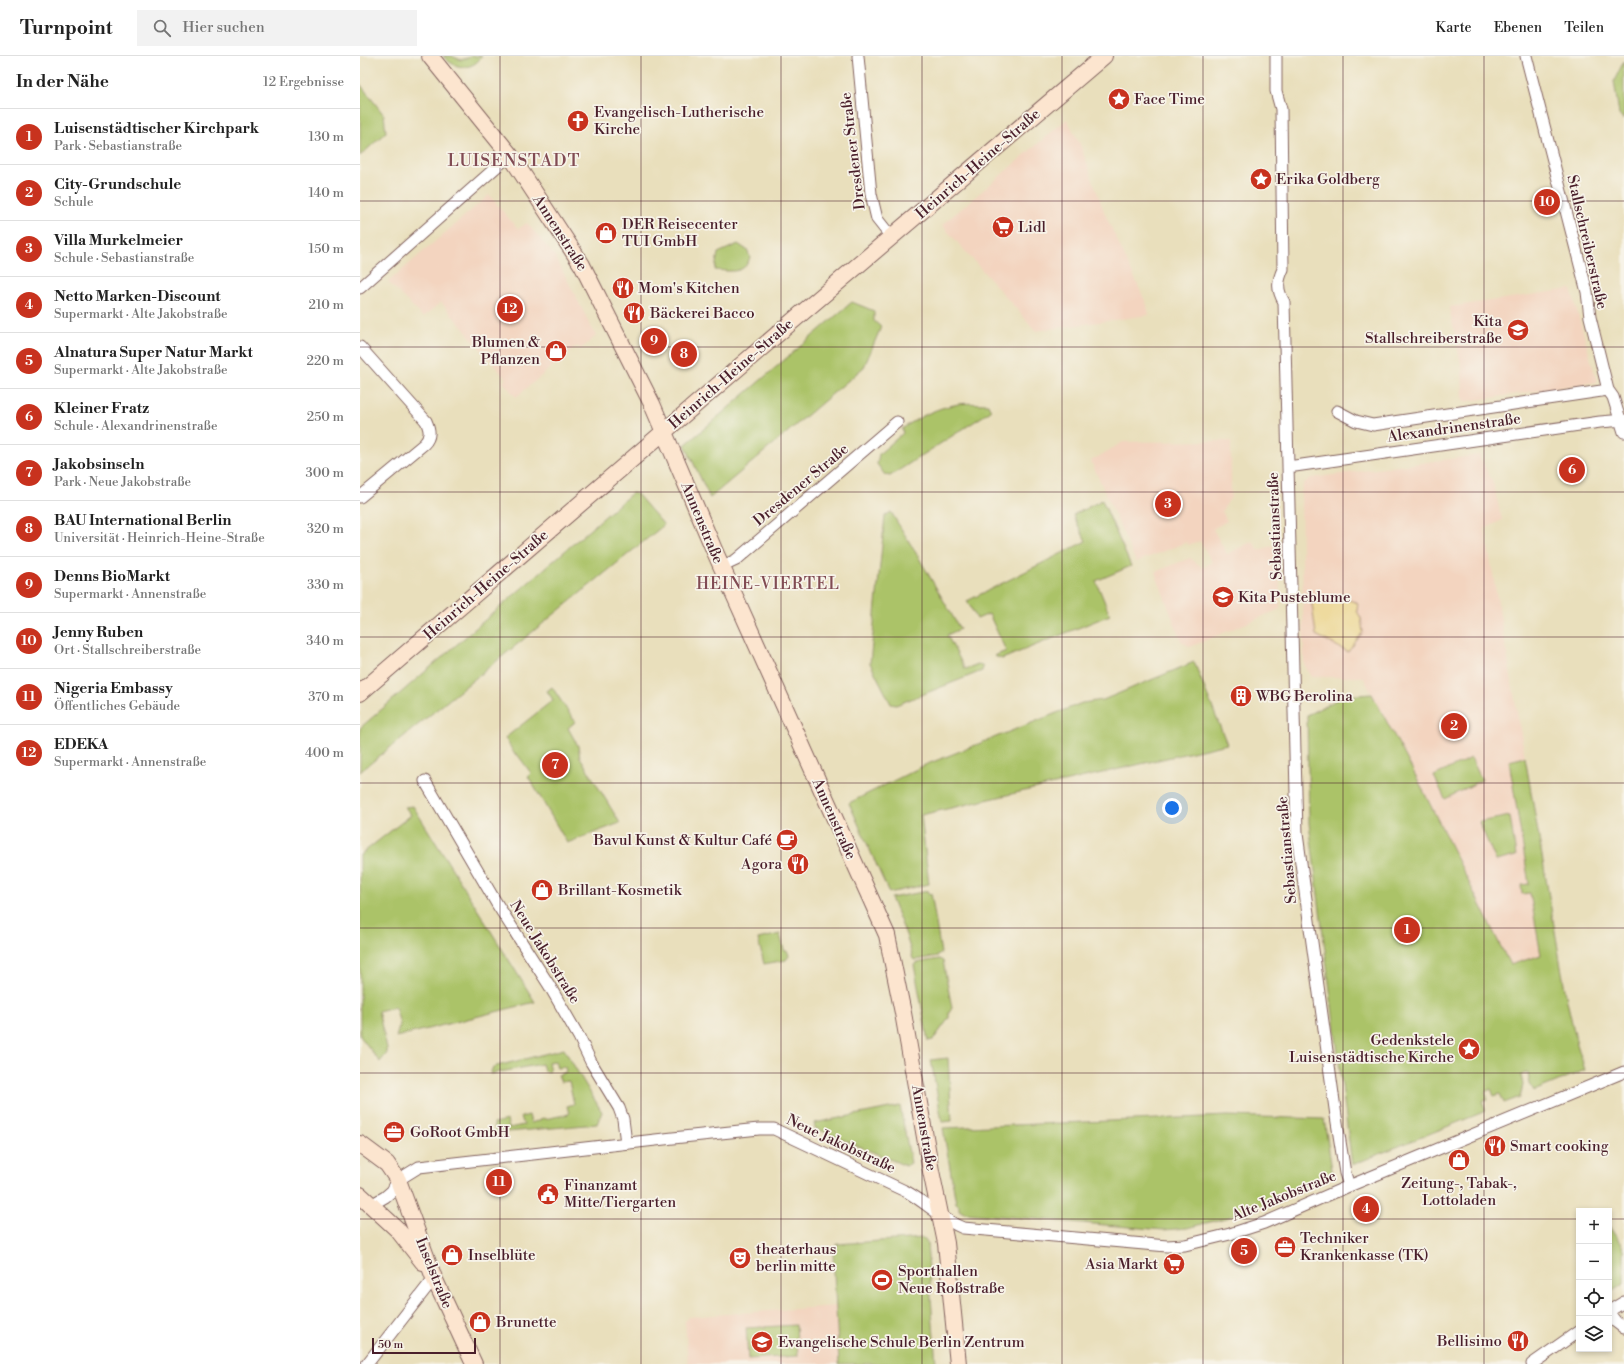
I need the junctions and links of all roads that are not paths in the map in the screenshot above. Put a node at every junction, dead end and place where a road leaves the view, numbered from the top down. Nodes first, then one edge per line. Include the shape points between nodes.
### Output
1 (430, 56) edge
2 (858, 56) edge
3 (1104, 56) edge
4 (1276, 56) edge
5 (1526, 56) edge
6 (510, 156) junction
7 (892, 238) junction
8 (360, 288) edge
9 (360, 347) edge
10 (1608, 390) junction
11 (1337, 411) dead end
12 (1622, 420) edge
13 (897, 422) dead end
14 (664, 432) junction
15 (1624, 432) edge
16 (1288, 467) junction
17 (360, 497) edge
18 (722, 567) junction
19 (360, 693) edge
20 (425, 781) dead end
21 (1624, 1072) edge
22 (626, 1143) junction
23 (360, 1144) edge
24 (398, 1180) junction
25 (1349, 1186) junction
26 (366, 1200) edge
27 (940, 1214) junction
28 (434, 1278) junction
29 (1624, 1302) edge
30 (1612, 1310) edge
31 (1612, 1316) edge
32 (1624, 1328) edge
33 (1576, 1333) edge
34 (367, 1364) edge
35 (474, 1364) edge
36 (958, 1364) edge
37 (1532, 1364) edge

1 - 6 street, Annenstraße
2 - 7 street, Dresdener Straße via 871,194 877,219
3 - 7 street, Heinrich-Heine-Straße
4 - 16 street, Sebastianstraße via 1276,91 1281,109 1283,269 1278,279 1278,292 1284,302
5 - 10 street, Stallschreiberstraße via 1587,292 1590,318
6 - 8 street
6 - 14 street, Annenstraße via 582,265
7 - 14 street, Heinrich-Heine-Straße
9 - 17 street via 426,422 429,432 424,444
10 - 11 street, Alexandrinenstraße via 1373,425 1356,421
10 - 12 street, Stallschreiberstraße
12 - 15 street, Stallschreiberstraße
12 - 16 street, Alexandrinenstraße
13 - 18 street, Dresdener Straße via 736,560
14 - 18 street, Annenstraße
14 - 19 street, Heinrich-Heine-Straße
16 - 25 street, Sebastianstraße via 1298,834 1336,1116
18 - 27 street, Annenstraße via 887,936 904,1013
20 - 22 street, Neue Jakobstraße via 497,904 549,985 619,1108
21 - 25 street, Alte Jakobstraße
22 - 24 street, Neue Jakobstraße via 419,1167
22 - 27 street, Neue Jakobstraße via 774,1129 907,1192
23 - 24 street, Inselstraße via 387,1164
24 - 26 street, Neue Jakobstraße via 385,1197
24 - 28 street, Inselstraße
25 - 27 street, Alte Jakobstraße via 1264,1223 1177,1246 969,1229 950,1223
26 - 28 street via 396,1229
27 - 36 street, Annenstraße via 948,1256
28 - 34 street
28 - 35 street, Inselstraße
29 - 30 street
31 - 32 street
33 - 37 street

